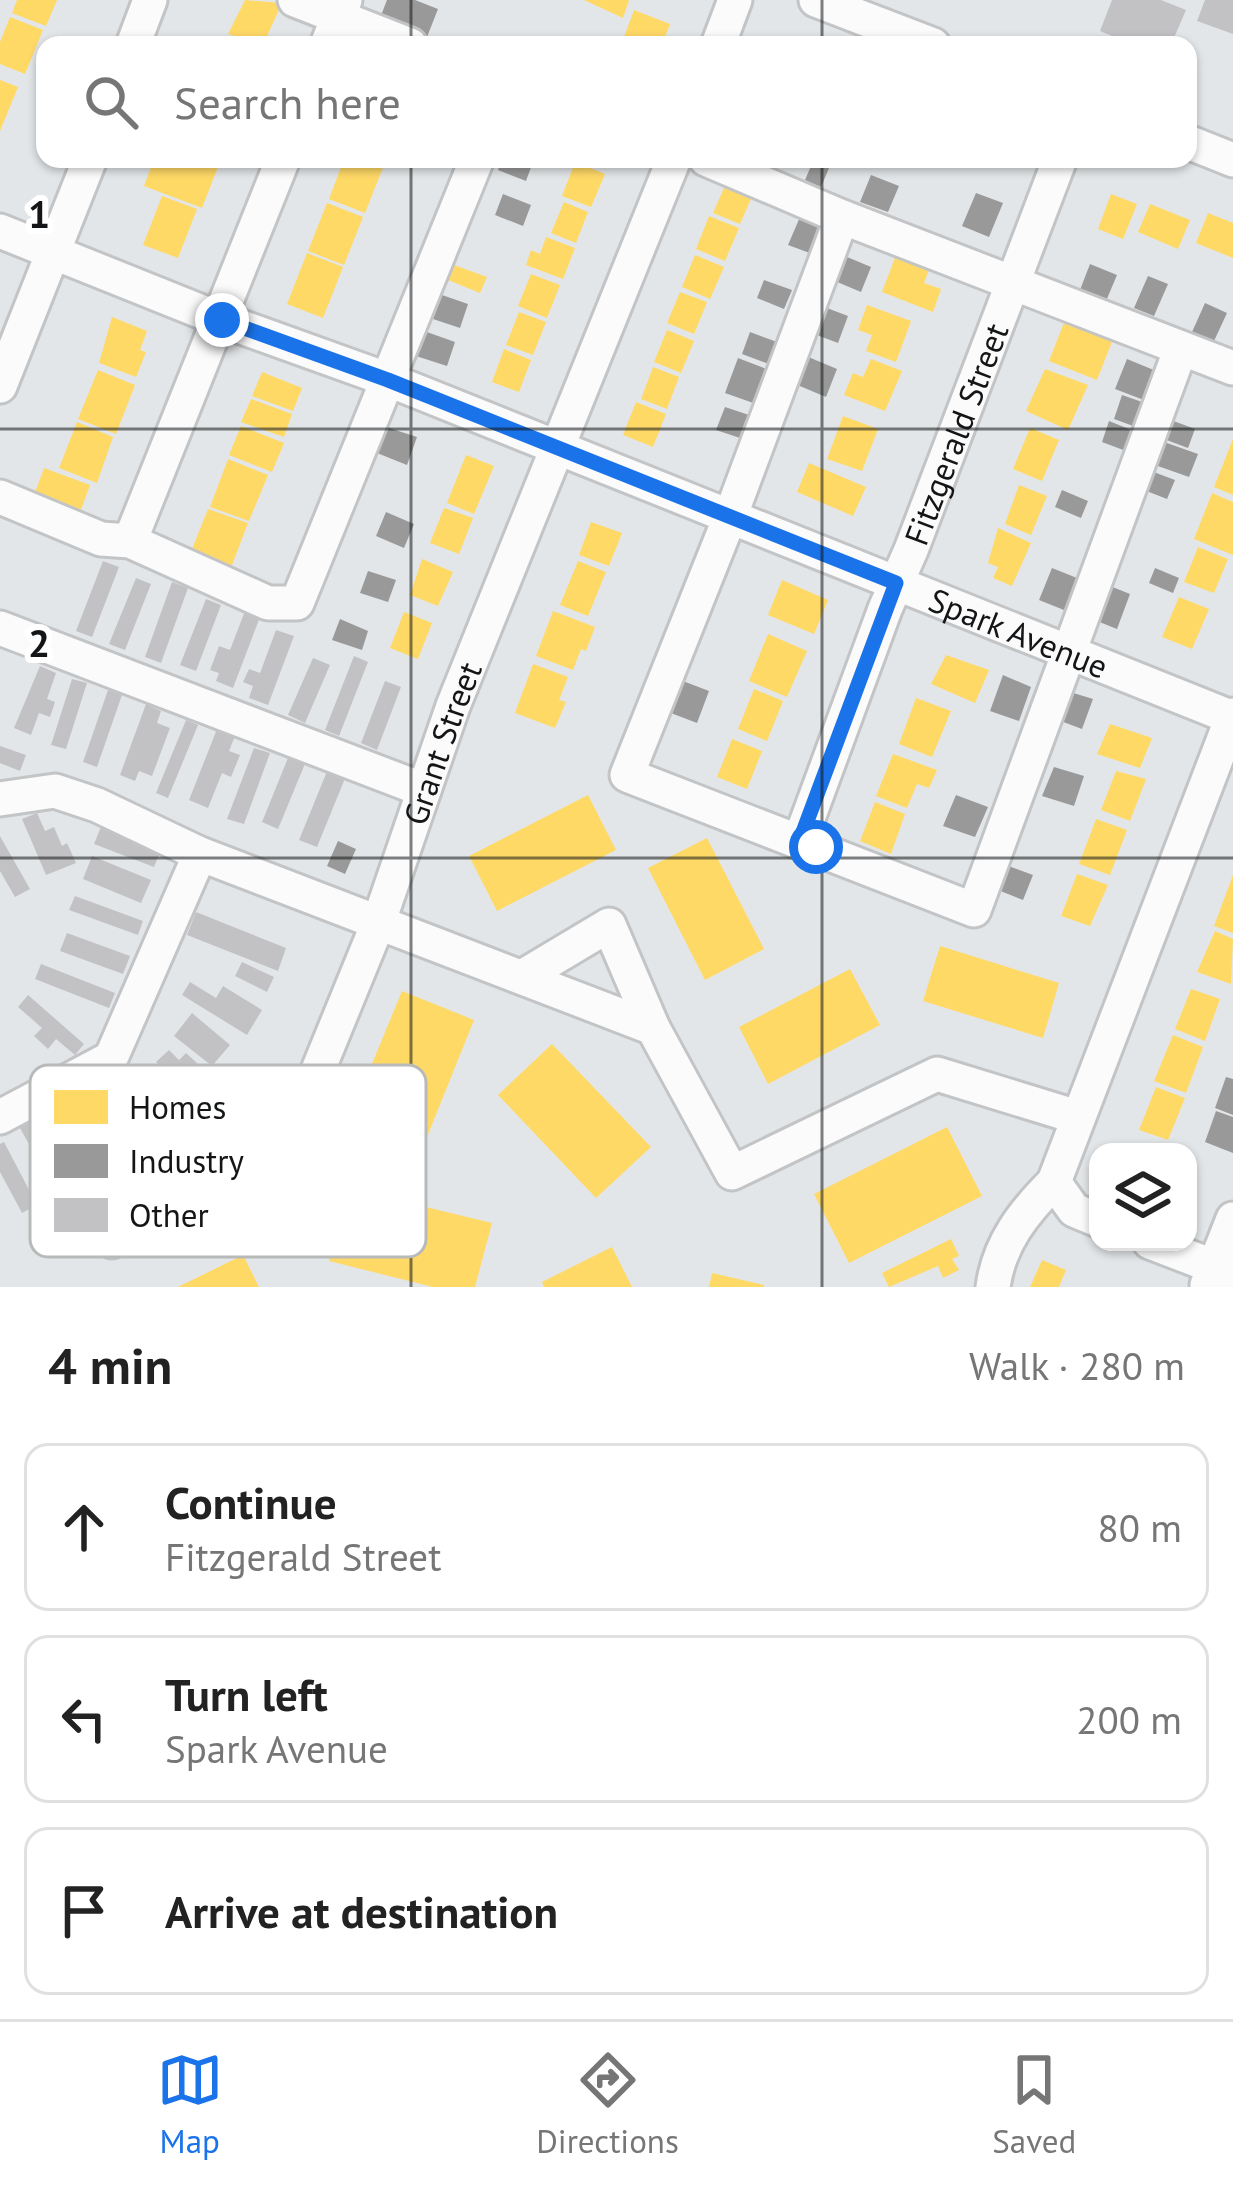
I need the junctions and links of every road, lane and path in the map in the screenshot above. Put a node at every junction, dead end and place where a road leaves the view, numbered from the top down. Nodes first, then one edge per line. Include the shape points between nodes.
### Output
1 (150, 0) edge
2 (296, 0) edge
3 (735, 0) edge
4 (816, 0) edge
5 (337, 21) edge
6 (136, 36) edge
7 (383, 36) edge
8 (721, 36) edge
9 (910, 36) edge
10 (1197, 146) edge
11 (1233, 160) edge
12 (87, 168) edge
13 (280, 168) edge
14 (473, 168) edge
15 (670, 168) edge
16 (727, 168) edge
17 (1056, 168) edge
18 (842, 217) junction
19 (0, 231) edge
20 (55, 252) junction
21 (1012, 281) junction
22 (222, 320) junction
23 (1180, 348) junction
24 (1233, 368) edge
25 (388, 380) junction
26 (0, 386) edge
27 (559, 450) junction
28 (0, 497) edge
29 (730, 517) junction
30 (130, 541) junction
31 (896, 583) junction
32 (0, 628) edge
33 (1066, 652) junction
34 (1233, 717) edge
35 (424, 790) junction
36 (0, 799) edge
37 (800, 840) junction
38 (200, 854) junction
39 (379, 920) junction
40 (522, 977) junction
41 (653, 1028) junction
42 (98, 1065) edge
43 (320, 1065) edge
44 (30, 1101) edge
45 (0, 1117) edge
46 (1077, 1118) junction
47 (1054, 1182) junction
48 (1089, 1216) edge
49 (1233, 1219) edge
50 (1168, 1251) edge
51 (1218, 1276) edge
52 (993, 1287) edge

1 - 6 street
2 - 5 street
3 - 8 street
4 - 9 street
5 - 7 street
10 - 11 street
12 - 20 street
13 - 22 street
14 - 25 street
15 - 27 street, Grant Street
16 - 18 street
17 - 21 street, Fitzgerald Street
18 - 21 street
18 - 29 street
19 - 20 street, Spark Avenue
20 - 22 street, Spark Avenue
20 - 26 street
21 - 23 street
21 - 31 street, Fitzgerald Street
22 - 25 street, Spark Avenue
22 - 30 street
23 - 24 street
23 - 33 street
25 - 27 street, Spark Avenue
25 - 30 street via 297,603 268,603
27 - 29 street, Spark Avenue
27 - 35 street, Grant Street
28 - 30 street via 100,539
29 - 31 street, Spark Avenue
29 - 37 street via 627,775
31 - 33 street, Spark Avenue
31 - 37 street, Fitzgerald Street
32 - 35 street
33 - 34 street, Spark Avenue
33 - 37 street via 974,910
34 - 46 street
35 - 39 street, Grant Street
36 - 38 street via 55,790
38 - 39 street
38 - 42 street via 111,1058
39 - 40 street
39 - 43 street, Grant Street
40 - 41 street
40 - 41 street via 610,925
41 - 46 street via 731,1173 937,1074
44 - 45 street
46 - 47 street
47 - 48 street via 1074,1210
47 - 52 street via 1020,1216
49 - 51 street
50 - 51 street

